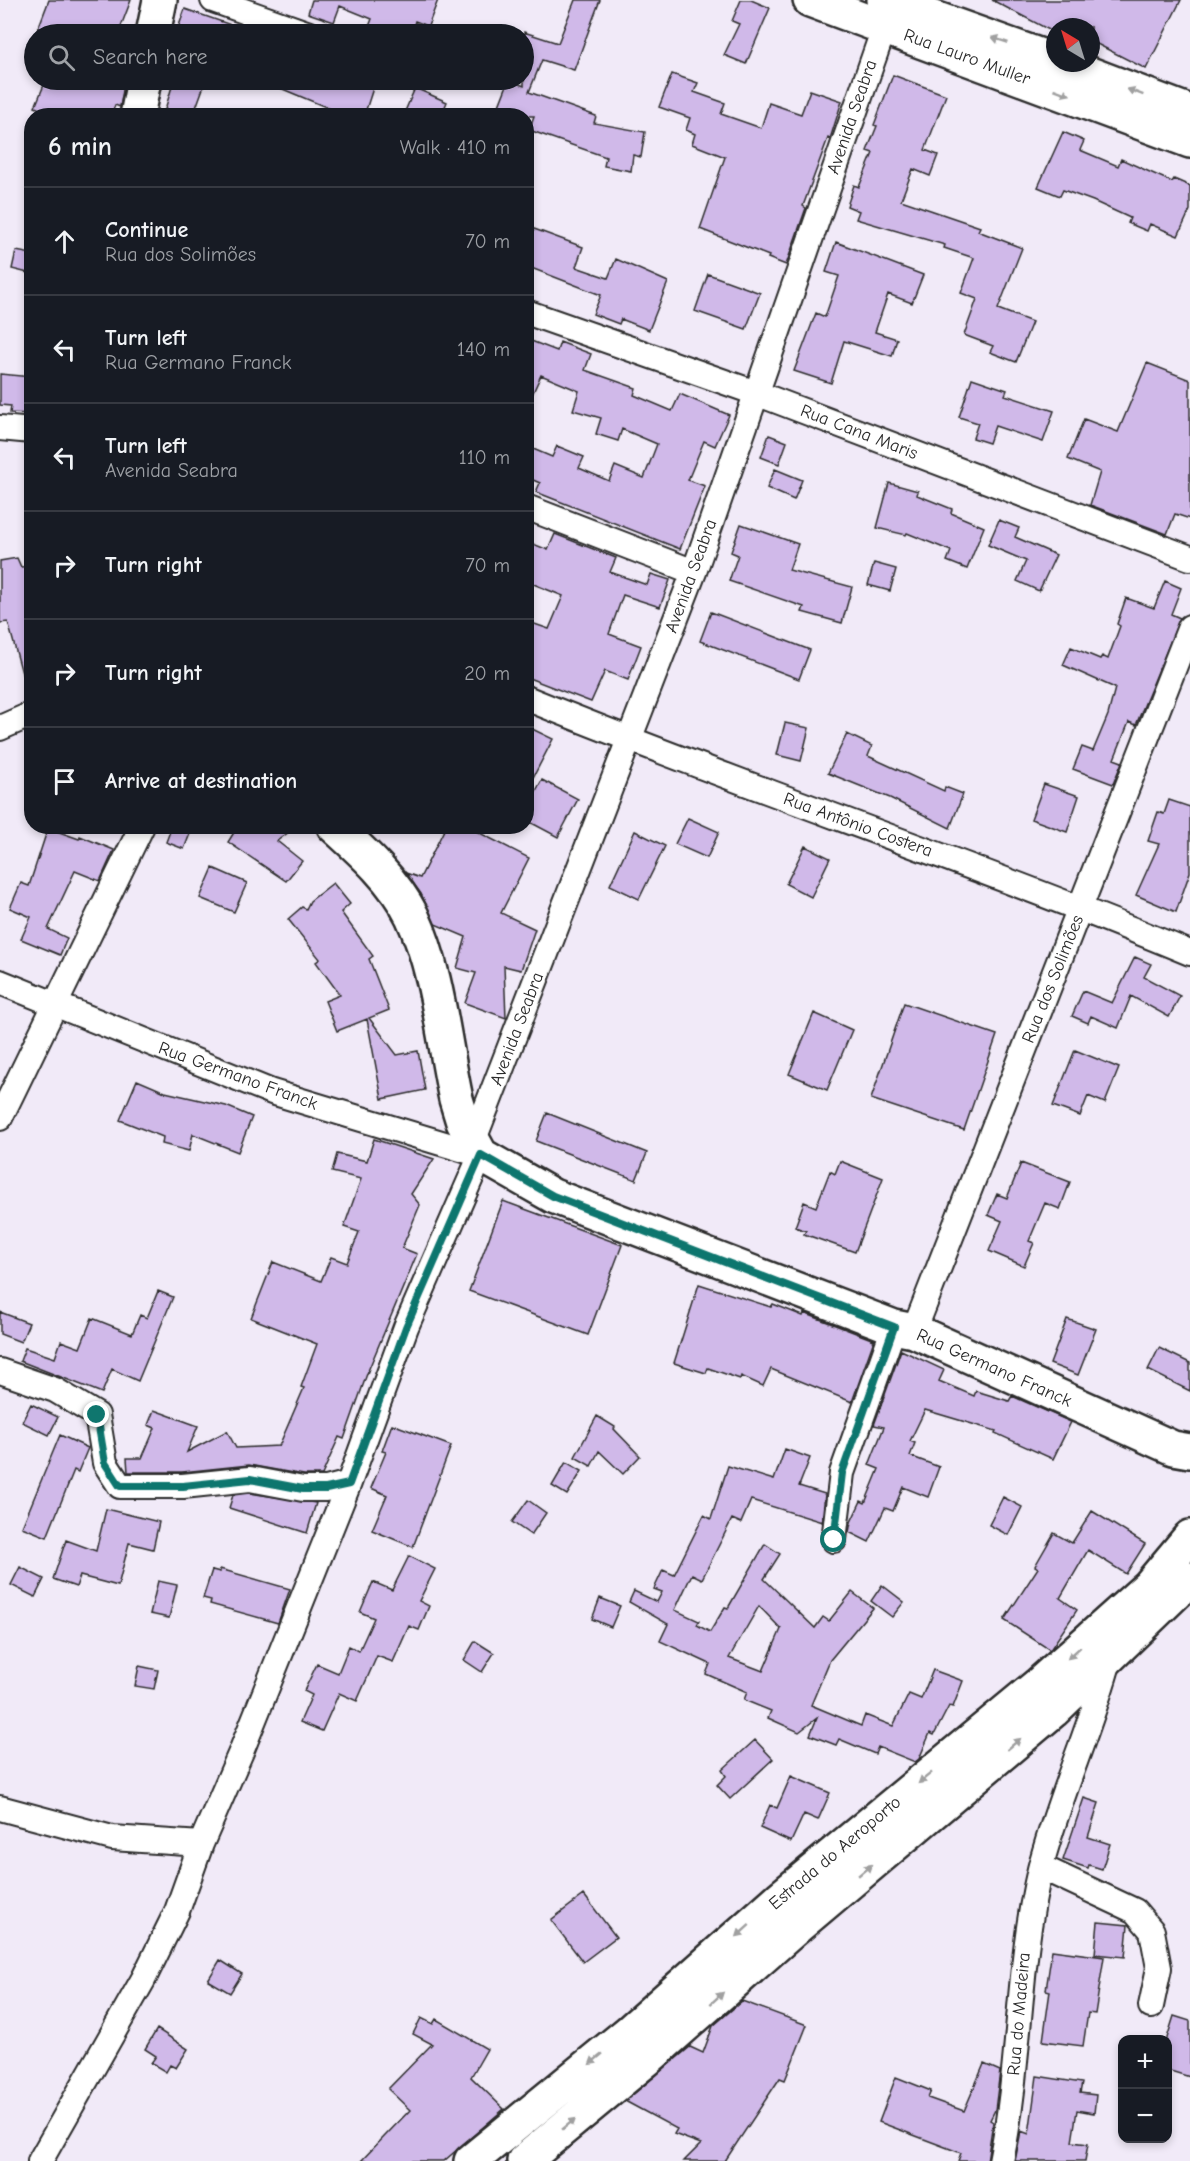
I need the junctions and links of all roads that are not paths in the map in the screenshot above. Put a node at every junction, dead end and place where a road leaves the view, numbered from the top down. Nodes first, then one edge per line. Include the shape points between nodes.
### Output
1 (160, 0) edge
2 (213, 0) edge
3 (810, 0) edge
4 (887, 10) edge
5 (155, 24) edge
6 (281, 24) edge
7 (1046, 58) edge
8 (1085, 72) edge
9 (142, 90) edge
10 (139, 108) edge
11 (1190, 112) edge
12 (1190, 141) edge
13 (534, 315) edge
14 (756, 393) junction
15 (0, 428) edge
16 (24, 430) edge
17 (534, 510) edge
18 (1190, 558) edge
19 (694, 572) junction
20 (1190, 627) edge
21 (534, 701) edge
22 (24, 718) edge
23 (0, 728) edge
24 (628, 740) junction
25 (138, 834) edge
26 (343, 834) edge
27 (1082, 908) junction
28 (1190, 953) edge
29 (0, 982) edge
30 (55, 1005) junction
31 (0, 1118) edge
32 (477, 1148) junction
33 (904, 1329) junction
34 (0, 1371) edge
35 (1184, 1456) edge
36 (349, 1484) junction
37 (1190, 1537) edge
38 (834, 1540) dead end
39 (1190, 1579) edge
40 (1155, 1596) junction
41 (1106, 1625) junction
42 (1110, 1658) junction
43 (0, 1808) edge
44 (201, 1844) junction
45 (1041, 1867) junction
46 (1151, 2006) dead end
47 (40, 2161) edge
48 (471, 2161) edge
49 (524, 2161) edge
50 (1001, 2161) edge

1 - 5 street
2 - 6 street
3 - 4 street, Rua Lauro Muller
7 -> 4 street, Rua Lauro Muller
4 -> 12 street, Rua Lauro Muller
4 - 14 street, Avenida Seabra
11 -> 8 street
9 - 10 street
13 - 14 street, Rua Cana Maris
14 - 18 street, Rua Cana Maris
14 - 19 street, Avenida Seabra
15 - 16 street
17 - 19 street
19 - 24 street, Avenida Seabra
20 - 27 street, Rua dos Solimões
21 - 24 street, Rua Antônio Costera
22 - 23 street
24 - 27 street, Rua Antônio Costera
24 - 32 street, Avenida Seabra
25 - 30 street
26 - 32 street via 372,860 411,915 428,965 456,1099
27 - 28 street, Rua Antônio Costera
27 - 33 street, Rua dos Solimões
29 - 30 street, Rua Germano Franck
30 - 31 street
30 - 32 street, Rua Germano Franck via 272,1092
32 - 33 street, Rua Germano Franck via 553,1196
32 - 36 street, Avenida Seabra
33 - 35 street, Rua Germano Franck
33 - 38 street, Rua dos Solimões via 842,1473
34 - 36 street via 55,1390 97,1415 105,1463 120,1486 183,1486 250,1479 303,1489
36 - 44 street, Avenida Seabra
37 - 40 street, Estrada do Aeroporto
39 - 40 street, Estrada do Aeroporto
40 - 41 street, Estrada do Aeroporto
40 - 42 street, Estrada do Aeroporto
41 - 42 street, Rua do Madeira
41 -> 48 street, Estrada do Aeroporto
42 - 45 street, Rua do Madeira
49 -> 42 street, Estrada do Aeroporto via 1053,1712
43 - 44 street via 112,1838
44 - 47 street, Avenida Seabra via 177,1911 143,1980
45 - 46 street via 1135,1911 1152,1931 1159,1968
45 - 50 street, Rua do Madeira via 1027,1933 1009,2122

